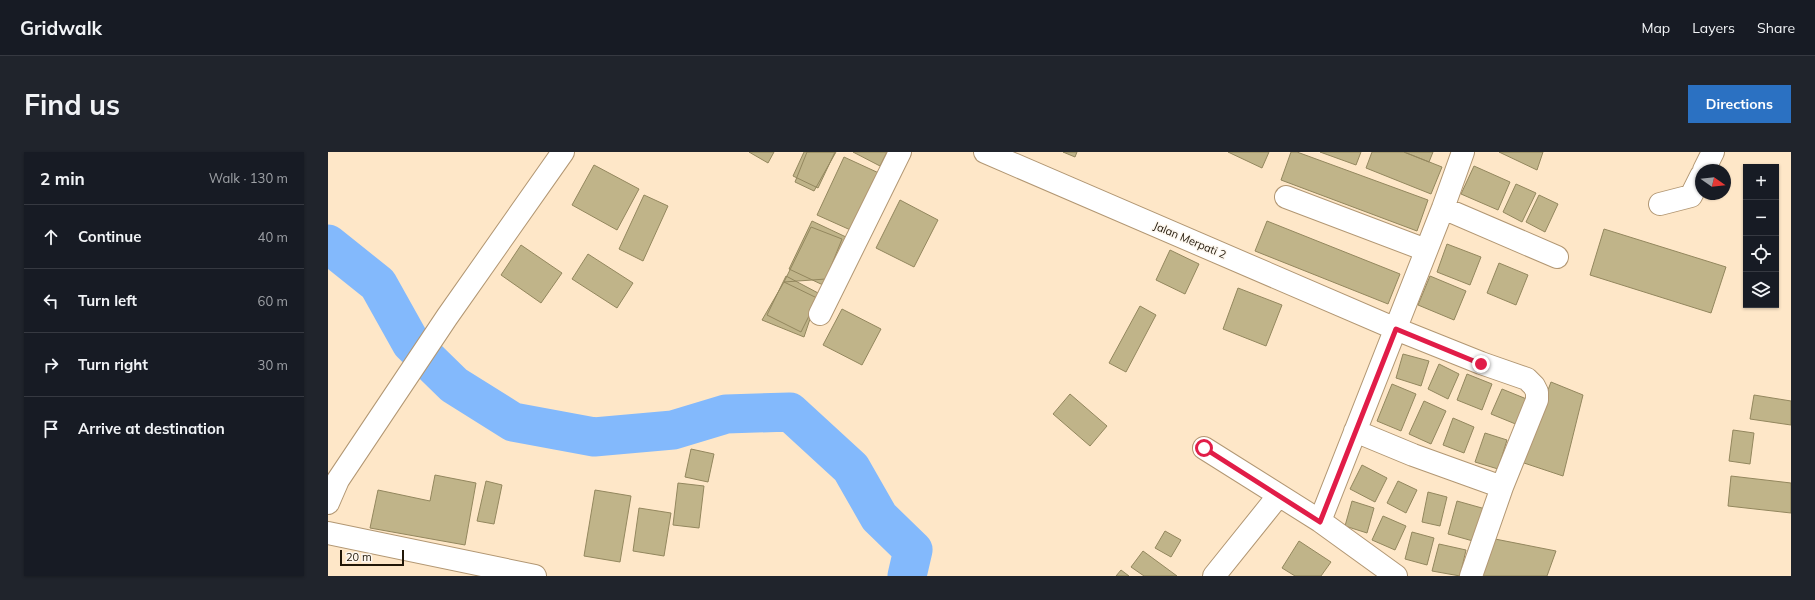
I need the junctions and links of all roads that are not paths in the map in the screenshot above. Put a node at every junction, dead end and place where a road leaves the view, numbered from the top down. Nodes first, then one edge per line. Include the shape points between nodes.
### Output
1 (563, 152) edge
2 (900, 152) edge
3 (985, 152) edge
4 (1463, 152) edge
5 (1713, 152) edge
6 (1707, 164) edge
7 (1695, 188) edge
8 (1286, 197) dead end
9 (1660, 204) dead end
10 (1443, 208) junction
11 (1426, 250) junction
12 (1557, 258) dead end
13 (820, 314) dead end
14 (1396, 329) junction
15 (1355, 431) junction
16 (1204, 448) dead end
17 (1502, 487) junction
18 (1279, 495) junction
19 (328, 503) edge
20 (1320, 522) junction
21 (328, 533) edge
22 (535, 576) edge
23 (1214, 576) edge
24 (1396, 576) edge
25 (1471, 576) edge

1 - 19 street via 447,317 338,480
2 - 13 street
3 - 14 street, Jalan Merpati 2
4 - 10 street
5 - 6 street
7 - 9 street via 1691,196
8 - 11 street
10 - 11 street
10 - 12 street
11 - 14 street
14 - 15 street
14 - 17 street, Jalan Merpati 2 via 1481,364 1527,379 1534,386 1537,400
15 - 17 street
15 - 20 street
16 - 18 street
17 - 25 street, Jalan Merpati 2
18 - 20 street
18 - 23 street
20 - 24 street
21 - 22 street

